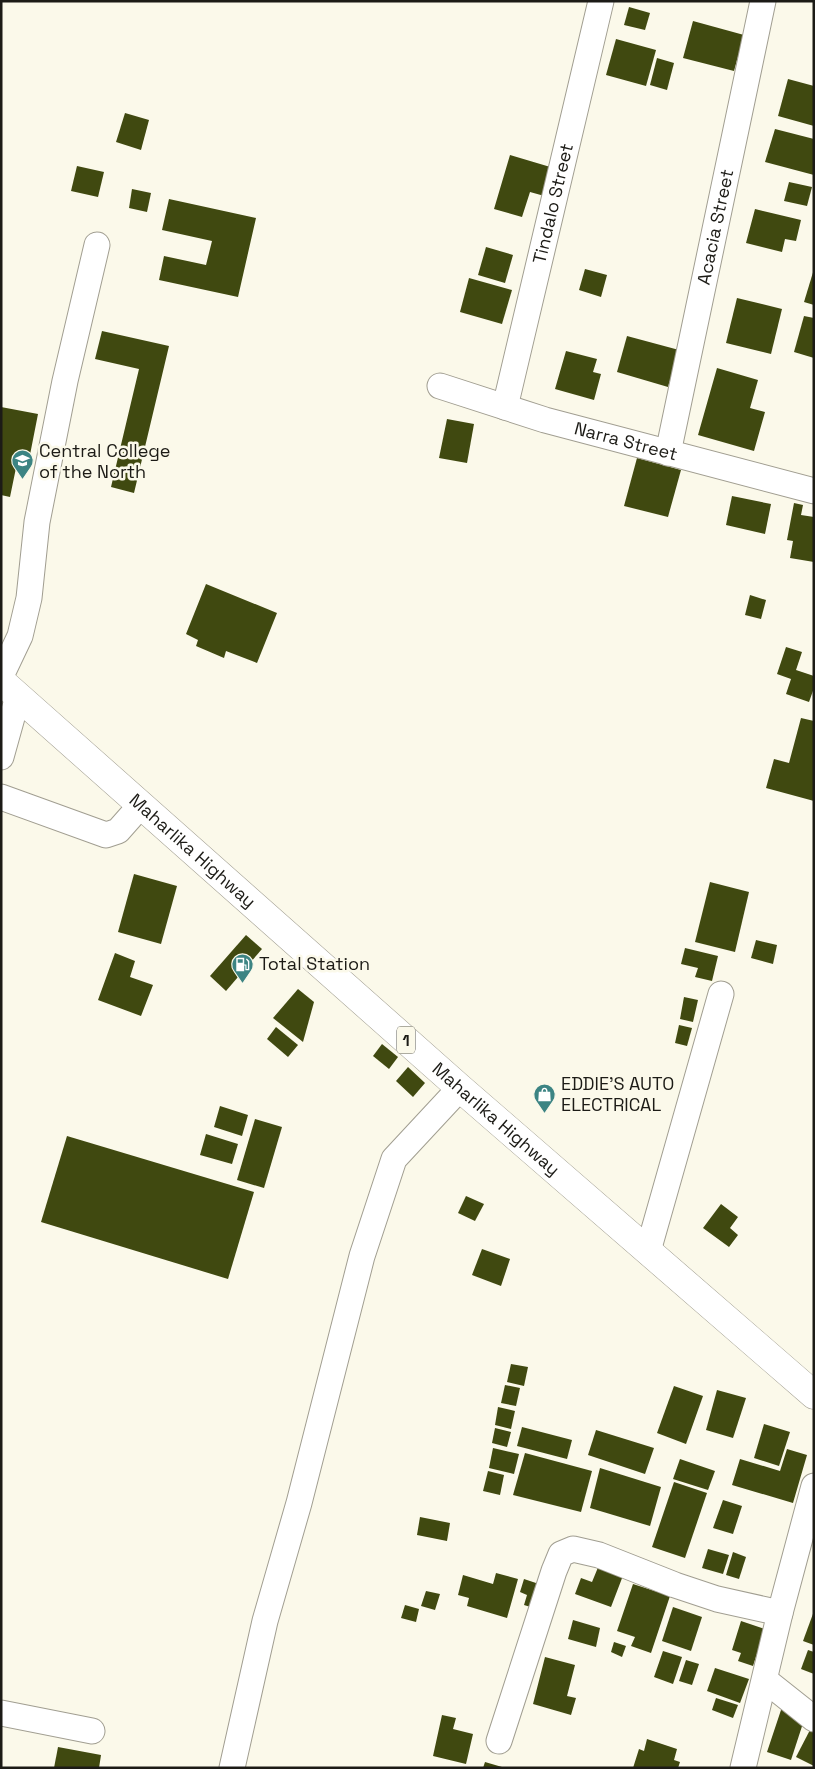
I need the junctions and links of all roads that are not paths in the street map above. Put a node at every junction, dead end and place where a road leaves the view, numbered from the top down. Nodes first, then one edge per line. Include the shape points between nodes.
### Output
1 (601, 1) edge
2 (763, 1) edge
3 (97, 245) dead end
4 (440, 386) dead end
5 (505, 407) junction
6 (668, 453) junction
7 (814, 491) edge
8 (7, 684) edge
9 (1, 757) edge
10 (1, 797) edge
11 (142, 805) junction
12 (721, 994) dead end
13 (460, 1088) junction
14 (648, 1252) junction
15 (814, 1395) edge
16 (814, 1486) edge
17 (780, 1613) junction
18 (765, 1680) junction
19 (1, 1713) edge
20 (814, 1719) edge
21 (92, 1731) dead end
22 (499, 1741) dead end
23 (232, 1768) edge
24 (744, 1768) edge

1 - 5 street, Tindalo Street
2 - 6 street, Acacia Street
3 - 8 street via 37,522 29,598
4 - 5 street, Narra Street
5 - 6 street, Narra Street
6 - 7 street, Narra Street
8 - 9 street
8 - 11 highway, Maharlika Highway / 1
10 - 11 street via 106,835 118,831
11 - 13 highway, Maharlika Highway / 1
12 - 14 street
13 - 14 highway, Maharlika Highway / 1
13 - 23 street via 394,1159 362,1256 265,1622
14 - 15 highway, Maharlika Highway / 1
16 - 17 street
17 - 18 street
17 - 22 street via 717,1599 599,1555 567,1550 561,1554 554,1571
18 - 20 street
18 - 24 street
19 - 21 street

